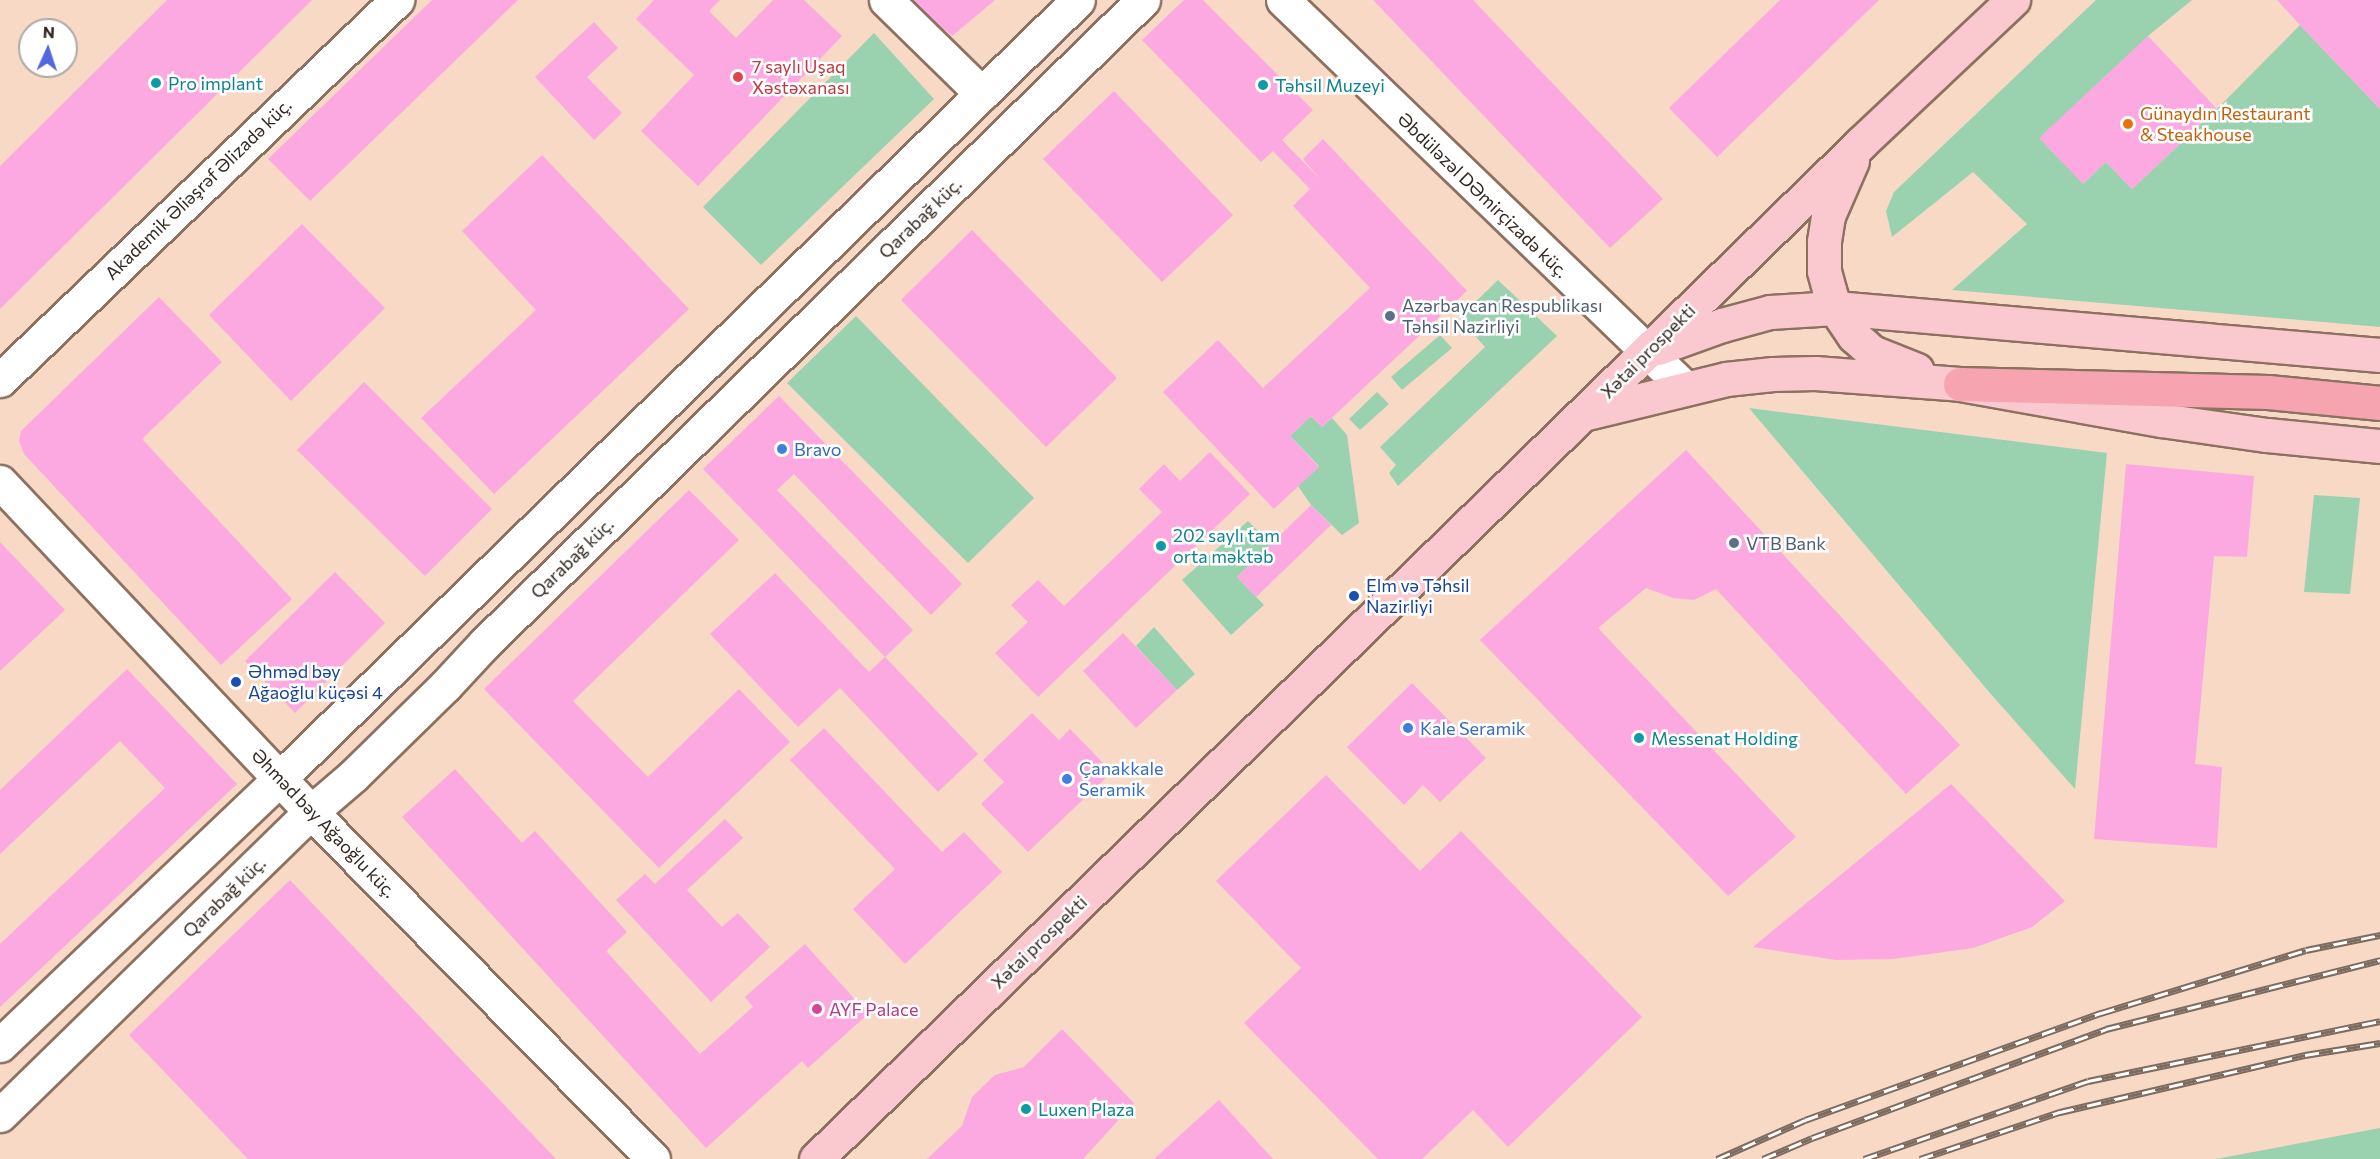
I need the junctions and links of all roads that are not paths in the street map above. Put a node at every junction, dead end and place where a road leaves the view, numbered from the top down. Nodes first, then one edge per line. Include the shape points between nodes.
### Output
1 (397, 0) edge
2 (886, 0) edge
3 (1078, 0) edge
4 (1143, 0) edge
5 (1283, 0) edge
6 (2013, 0) edge
7 (982, 94) junction
8 (1861, 143) junction
9 (1835, 308) junction
10 (1646, 353) junction
11 (2380, 355) edge
12 (0, 380) edge
13 (1959, 384) junction
14 (1685, 388) junction
15 (2380, 403) edge
16 (1585, 413) junction
17 (2380, 446) edge
18 (0, 482) edge
19 (556, 509) junction
20 (588, 542) junction
21 (452, 610) junction
22 (484, 643) junction
23 (280, 778) junction
24 (311, 812) junction
25 (0, 1045) edge
26 (0, 1115) edge
27 (653, 1159) edge
28 (816, 1159) edge

1 - 12 street, Akademik Əliəşrəf Əlizadə küç.
2 - 7 street
3 - 7 street
4 - 20 street, Qarabağ küç.
5 - 10 street, Əbdüləzəl DƏmirçizadə küç.
6 - 8 main road, Xətai prospekti
7 - 19 street
8 - 9 main road via 1828,216 1824,271
8 - 10 main road, Xətai prospekti
9 - 10 main road via 1770,312
9 - 11 main road
9 - 13 main road via 1854,336 1872,352
10 - 14 street, Əbdüləzəl DƏmirçizadə küç.
10 - 16 main road, Xətai prospekti
13 - 14 main road via 1773,374
13 - 15 highway via 2268,392
13 - 17 main road via 2161,420
14 - 16 main road
16 - 28 main road, Xətai prospekti
18 - 23 street, Əhməd bəy Ağaoğlu küç.
19 - 20 street
19 - 21 street
20 - 22 street, Qarabağ küç.
21 - 22 street
21 - 23 street
22 - 24 street, Qarabağ küç. via 353,776
23 - 24 street, Əhməd bəy Ağaoğlu küç.
23 - 25 street
24 - 26 street, Qarabağ küç.
24 - 27 street, Əhməd bəy Ağaoğlu küç.

